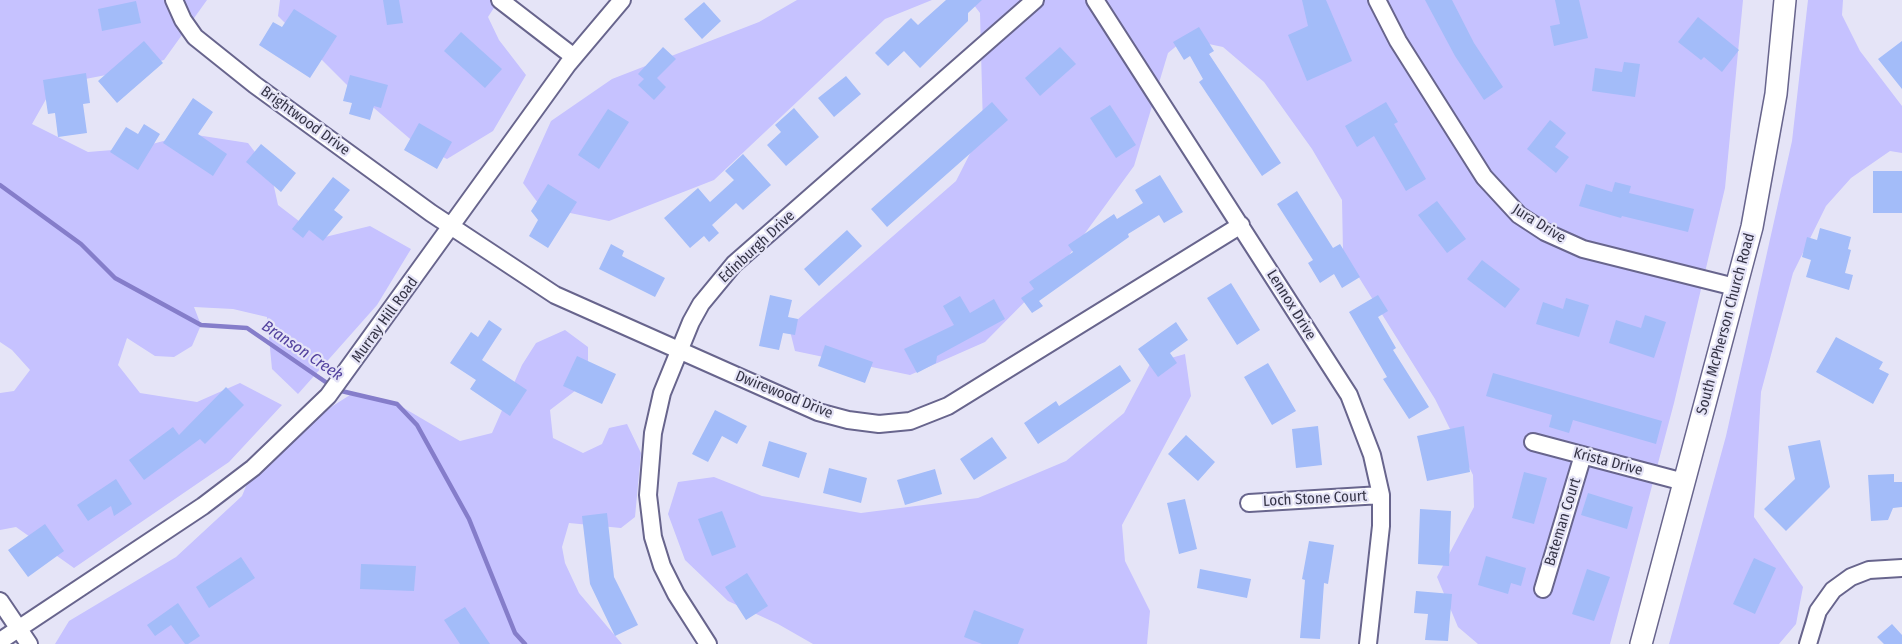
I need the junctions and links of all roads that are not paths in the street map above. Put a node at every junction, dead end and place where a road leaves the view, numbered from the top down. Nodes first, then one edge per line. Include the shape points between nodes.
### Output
1 (174, 0) edge
2 (500, 0) edge
3 (622, 0) edge
4 (1035, 0) edge
5 (1095, 0) edge
6 (1377, 0) edge
7 (1785, 0) edge
8 (574, 57) junction
9 (1240, 225) junction
10 (452, 227) junction
11 (1735, 287) junction
12 (678, 350) junction
13 (1533, 442) dead end
14 (1583, 455) junction
15 (1684, 482) junction
16 (1381, 495) junction
17 (1249, 503) dead end
18 (1902, 568) edge
19 (1543, 589) dead end
20 (0, 602) edge
21 (18, 629) junction
22 (0, 641) edge
23 (29, 644) edge
24 (708, 644) edge
25 (1368, 644) edge
26 (1641, 644) edge
27 (1808, 644) edge

1 - 10 street, Brightwood Drive via 183,20 202,44
2 - 8 street
3 - 8 street, Murray Hill Road
4 - 12 street, Edinburgh Drive via 734,264 701,304
5 - 9 street, Lennox Drive
6 - 11 street, Jura Drive via 1398,41 1484,177 1519,215 1583,249
7 - 11 main road, South McPherson Church Road via 1767,156
8 - 10 street, Murray Hill Road
9 - 12 street, Dwirewood Drive via 948,406 910,421 879,424 818,412
9 - 16 street, Lennox Drive via 1349,395 1372,454
10 - 12 street, Dwirewood Drive via 555,295
10 - 21 street, Murray Hill Road via 348,372 299,426 203,506
11 - 15 main road, South McPherson Church Road
12 - 24 street, Edinburgh Drive via 653,433 650,516 662,566
13 - 14 street, Krista Drive
14 - 15 street, Krista Drive
14 - 19 street, Bateman Court
15 - 26 main road, South McPherson Church Road
16 - 17 street, Loch Stone Court
16 - 25 street, Lennox Drive
18 - 27 street via 1869,570 1833,590 1818,612
20 - 21 street
21 - 22 street, Murray Hill Road
21 - 23 street

